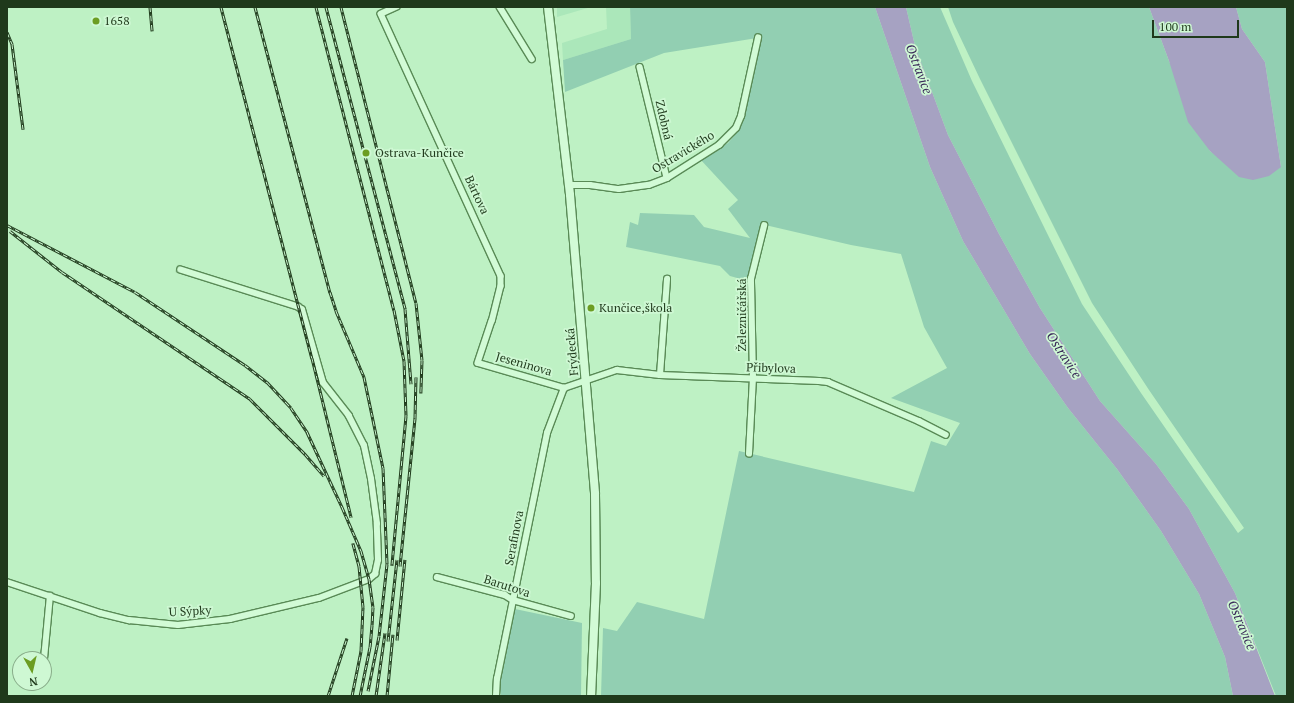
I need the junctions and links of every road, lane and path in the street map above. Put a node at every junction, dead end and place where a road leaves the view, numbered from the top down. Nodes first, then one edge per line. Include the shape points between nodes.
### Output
1 (397, 7) edge
2 (500, 7) edge
3 (548, 7) edge
4 (758, 38) dead end
5 (532, 59) dead end
6 (640, 66) dead end
7 (667, 178) junction
8 (569, 185) junction
9 (764, 226) dead end
10 (182, 270) dead end
11 (667, 279) dead end
12 (478, 363) joint
13 (660, 375) junction
14 (753, 378) junction
15 (586, 380) junction
16 (564, 388) junction
17 (946, 435) dead end
18 (749, 454) dead end
19 (437, 576) dead end
20 (7, 582) edge
21 (50, 596) junction
22 (513, 600) junction
23 (571, 616) dead end
24 (45, 651) edge
25 (496, 696) edge
26 (591, 696) edge

1 - 12 street, Bártova via 381,14 500,276 501,286
2 - 5 street
3 - 8 main road, Frýdecká
4 - 7 street, Ostravického via 741,116 736,128 719,145
6 - 7 street, Zdobná
7 - 8 street, Ostravického via 649,185 619,189 590,184
8 - 15 main road, Frýdecká
9 - 14 street, Železničářská via 751,278
10 - 21 street, U Sýpky via 302,310 323,382 349,416 364,446 377,524 378,560 375,574 319,598 230,620 178,625 129,620
11 - 13 street
12 - 16 street, Jeseninova
13 - 14 street, Přibylova
13 - 15 street, Přibylova via 617,370
14 - 17 street, Přibylova via 828,382 920,421
14 - 18 street, Železničářská
15 - 16 street, Jeseninova
15 - 26 main road, Frýdecká via 595,494 596,545
16 - 22 street, Serafinova via 547,433
19 - 22 street, Barutova via 505,595
20 - 21 street, U Sýpky
21 - 24 street
22 - 23 street, Barutova
22 - 25 street, Serafinova

